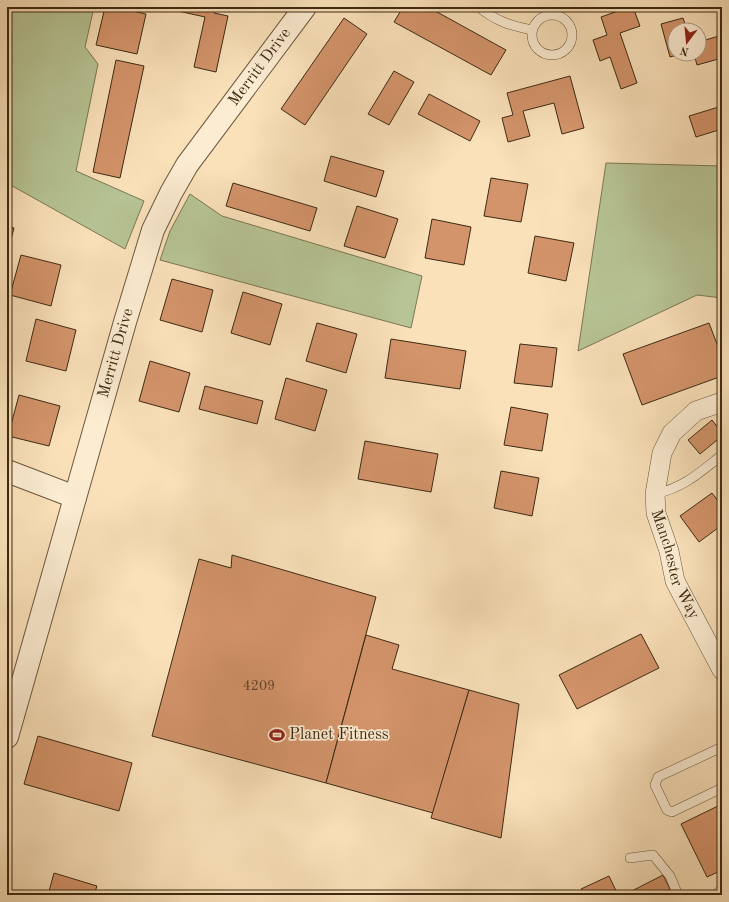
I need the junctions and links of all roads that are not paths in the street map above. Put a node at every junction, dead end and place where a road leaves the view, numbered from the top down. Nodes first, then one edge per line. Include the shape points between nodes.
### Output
1 (305, 7) edge
2 (479, 7) edge
3 (532, 30) junction
4 (722, 402) edge
5 (722, 455) edge
6 (7, 471) edge
7 (655, 494) junction
8 (75, 497) junction
9 (719, 657) edge
10 (7, 736) edge
11 (722, 747) edge
12 (722, 788) edge
13 (630, 858) dead end
14 (722, 889) edge
15 (678, 895) edge
16 (715, 895) edge

1 - 8 street, Merritt Drive via 187,166 153,230
2 - 3 lane via 503,23
3 - 3 lane via 536,48 546,54 558,54 571,41 572,34 567,23 555,15 540,18
4 - 7 street, Manchester Way via 696,411 672,433 662,453
5 - 7 lane via 683,485
6 - 8 street
7 - 9 street, Manchester Way via 656,513 669,551 675,581
8 - 10 street, Merritt Drive
11 - 12 lane via 658,777 655,785 667,810 672,812
13 - 15 lane via 653,855 670,876
14 - 16 lane

